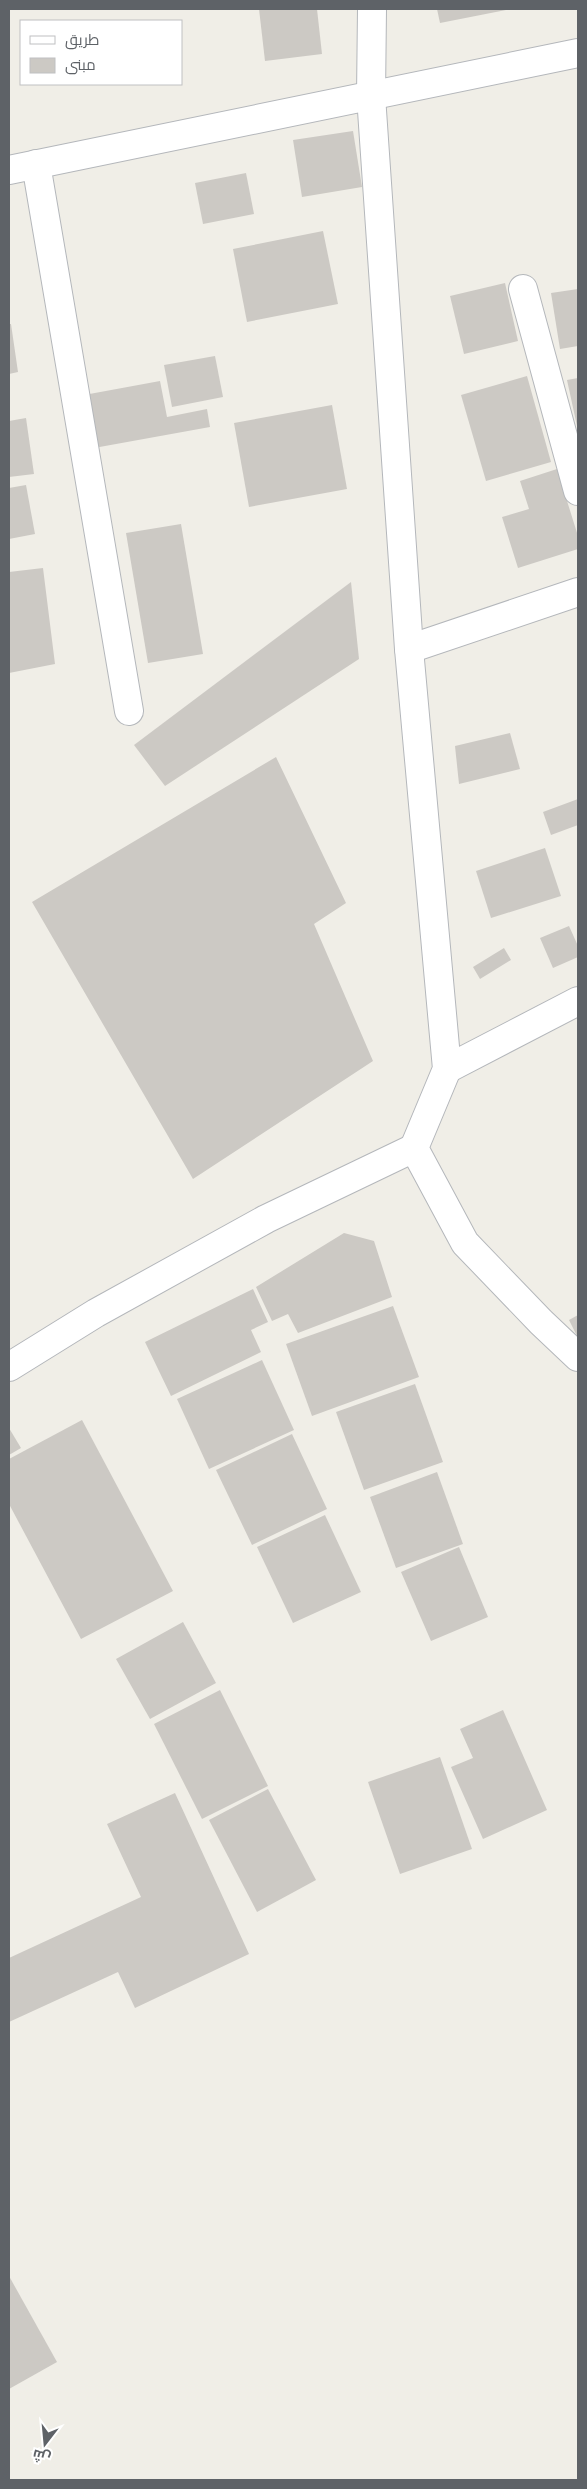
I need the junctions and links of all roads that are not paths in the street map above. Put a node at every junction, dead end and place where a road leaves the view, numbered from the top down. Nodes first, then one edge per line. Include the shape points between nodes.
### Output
1 (372, 9) edge
2 (578, 53) edge
3 (370, 96) junction
4 (36, 164) junction
5 (9, 170) edge
6 (523, 289) dead end
7 (578, 491) edge
8 (578, 592) edge
9 (409, 649) junction
10 (128, 711) dead end
11 (578, 1001) edge
12 (447, 1069) junction
13 (414, 1148) junction
14 (578, 1357) edge
15 (9, 1367) edge

1 - 3 street
2 - 3 street
3 - 4 street
3 - 9 street
4 - 5 street
4 - 10 street
6 - 7 street
8 - 9 street
9 - 12 street
11 - 12 street
12 - 13 street
13 - 14 street via 465,1243
13 - 15 street via 266,1219 96,1313

